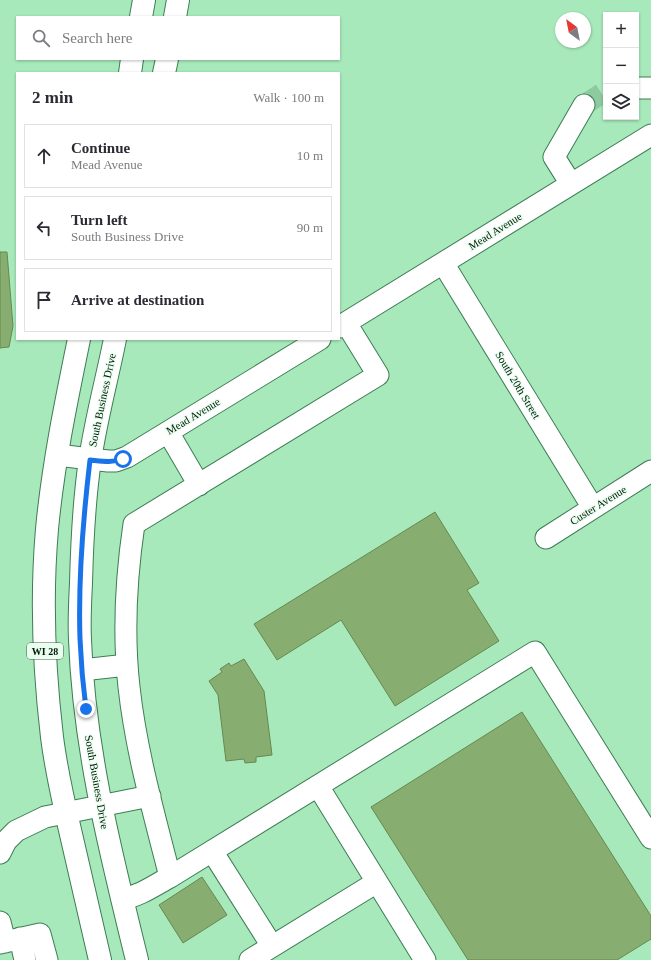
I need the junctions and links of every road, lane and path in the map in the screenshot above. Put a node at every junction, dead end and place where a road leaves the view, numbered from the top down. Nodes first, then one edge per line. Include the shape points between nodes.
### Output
1 (144, 0) edge
2 (178, 0) edge
3 (141, 16) edge
4 (175, 16) edge
5 (132, 60) edge
6 (167, 60) edge
7 (130, 72) edge
8 (164, 72) edge
9 (639, 88) edge
10 (651, 88) edge
11 (584, 105) tunnel mouth
12 (651, 135) edge
13 (571, 184) junction
14 (443, 263) junction
15 (342, 325) edge
16 (79, 340) edge
17 (115, 340) edge
18 (312, 341) edge
19 (168, 432) junction
20 (57, 455) junction
21 (90, 460) junction
22 (651, 471) edge
23 (199, 485) junction
24 (593, 508) junction
25 (546, 538) dead end
26 (127, 665) junction
27 (82, 670) junction
28 (318, 786) junction
29 (150, 796) junction
30 (101, 806) junction
31 (66, 813) junction
32 (651, 838) edge
33 (212, 851) junction
34 (0, 852) edge
35 (170, 876) junction
36 (378, 882) junction
37 (122, 899) junction
38 (0, 922) edge
39 (9, 941) edge
40 (272, 946) junction
41 (25, 960) edge
42 (47, 960) edge
43 (100, 960) edge
44 (136, 960) edge
45 (250, 960) edge
46 (425, 960) edge

1 - 3 main road
2 - 4 main road
5 - 7 main road
6 - 8 main road
9 - 10 street
11 - 13 street via 554,156
12 - 13 street, Mead Avenue
13 - 14 street, Mead Avenue
14 - 15 street, Mead Avenue
14 - 24 street, South 20th Street
15 - 23 street via 378,374
16 - 20 main road, WI 28
17 - 21 main road, South Business Drive
18 - 19 street, Mead Avenue
19 - 21 street, Mead Avenue via 120,460
19 - 23 street
20 - 21 street, Mead Avenue
20 - 31 main road, WI 28 via 47,530 44,624 52,732
21 - 27 main road, South Business Drive via 81,562
22 - 24 street, Custer Avenue
23 - 26 street via 134,524 128,562
24 - 25 street, Custer Avenue
26 - 27 street
26 - 29 street via 129,688
27 - 30 main road, South Business Drive via 91,754
28 - 32 street via 535,652
28 - 33 street
28 - 36 street
29 - 30 street
29 - 35 street
30 - 31 street
30 - 37 main road, South Business Drive
31 - 34 street via 45,817 16,831
31 - 43 main road, WI 28
33 - 35 street
33 - 40 street
35 - 37 street via 145,891
36 - 40 street
36 - 46 street
37 - 44 main road, South Business Drive
38 - 39 street
39 - 41 street
39 - 42 street via 40,934
40 - 45 street

